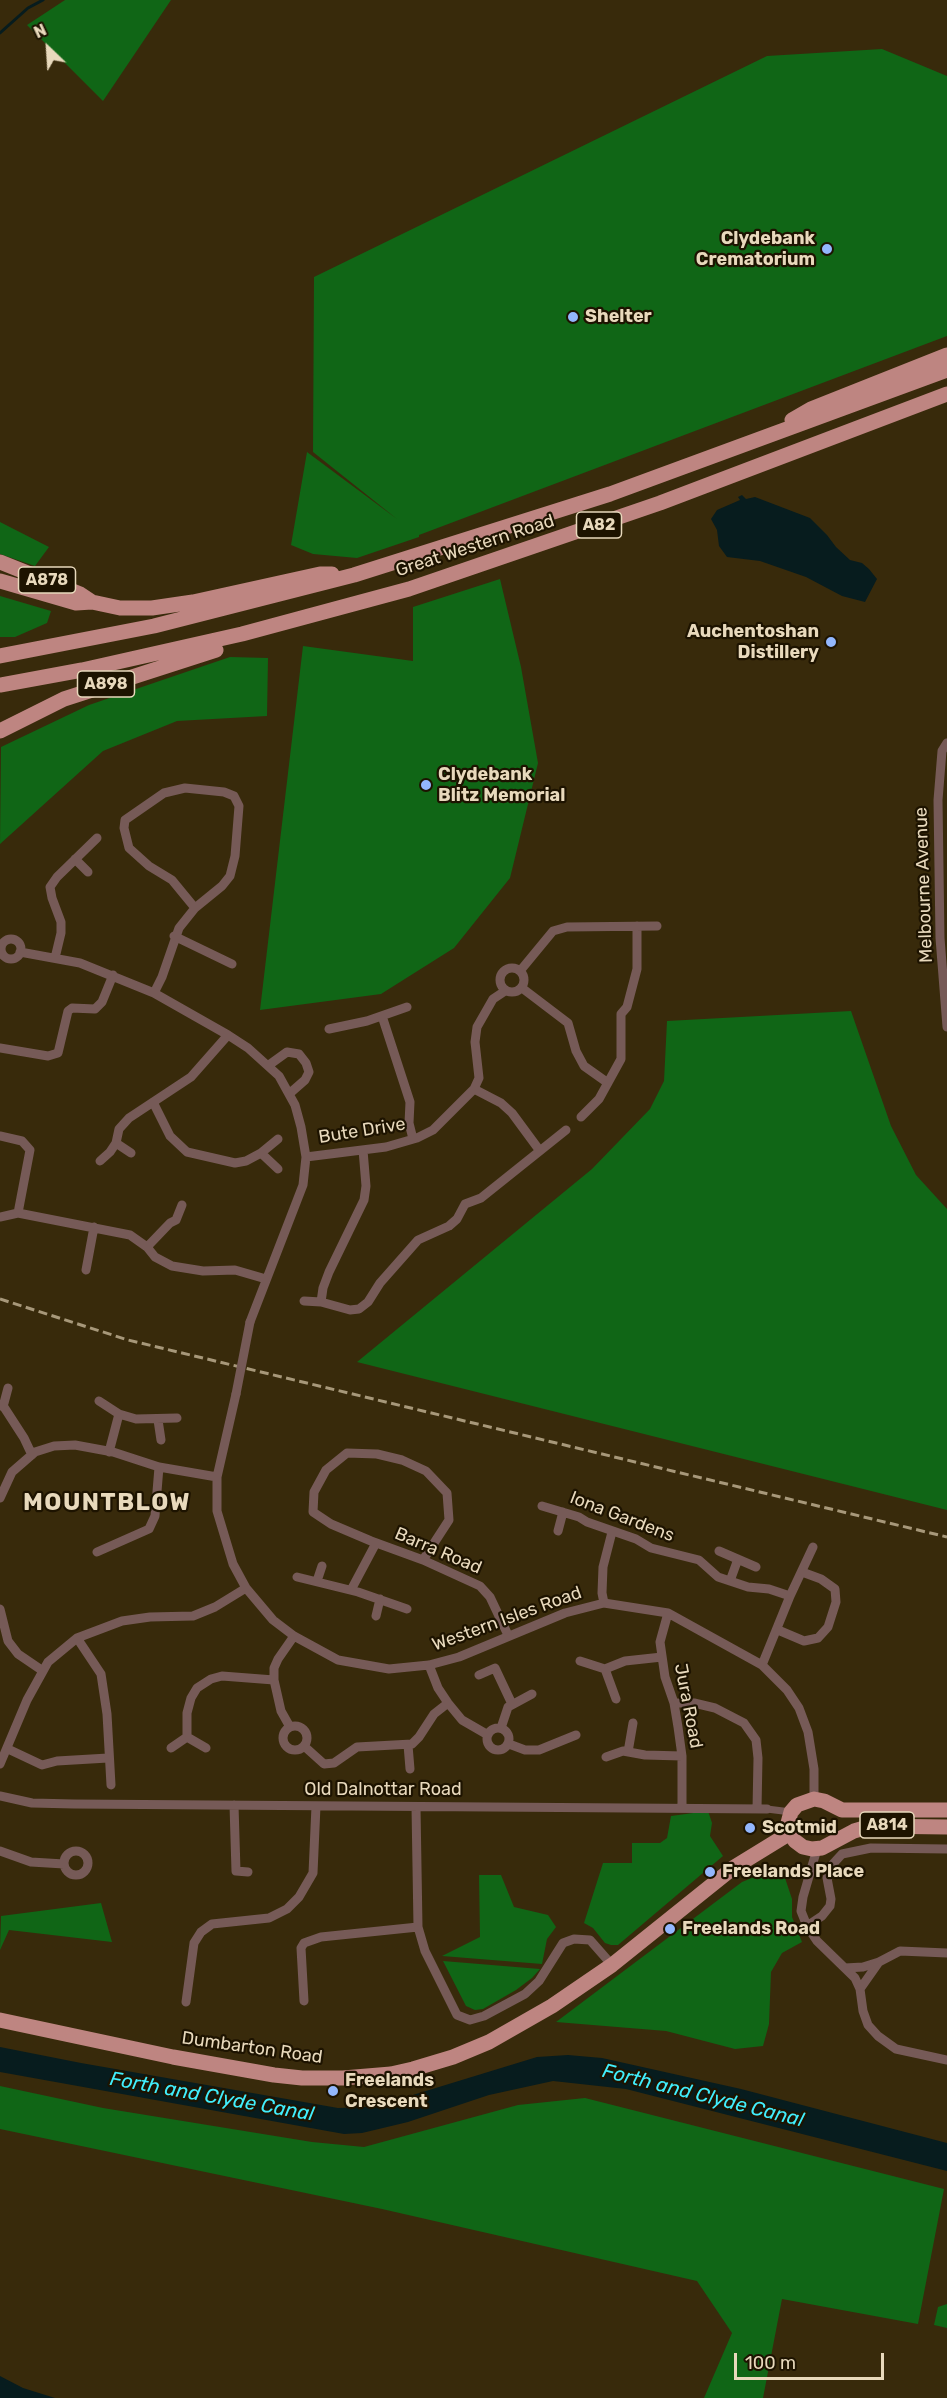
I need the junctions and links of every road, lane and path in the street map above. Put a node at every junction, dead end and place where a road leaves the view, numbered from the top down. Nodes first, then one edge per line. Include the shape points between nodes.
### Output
1 (947, 355) edge
2 (947, 370) edge
3 (947, 394) edge
4 (767, 436) junction
5 (0, 562) edge
6 (354, 575) junction
7 (0, 580) edge
8 (92, 602) junction
9 (242, 634) junction
10 (0, 656) edge
11 (82, 670) junction
12 (0, 685) edge
13 (0, 694) edge
14 (0, 731) edge
15 (947, 743) edge
16 (97, 838) dead end
17 (75, 859) junction
18 (88, 872) dead end
19 (195, 909) junction
20 (637, 926) junction
21 (657, 927) dead end
22 (174, 936) junction
23 (20, 952) dead end
24 (54, 958) junction
25 (232, 964) dead end
26 (520, 971) junction
27 (113, 975) junction
28 (522, 988) junction
29 (505, 991) junction
30 (154, 993) junction
31 (407, 1007) dead end
32 (382, 1016) junction
33 (947, 1027) edge
34 (329, 1029) dead end
35 (228, 1035) junction
36 (0, 1048) edge
37 (269, 1065) junction
38 (608, 1083) junction
39 (474, 1089) junction
40 (289, 1094) junction
41 (153, 1102) junction
42 (581, 1117) dead end
43 (566, 1130) dead end
44 (0, 1136) edge
45 (278, 1139) dead end
46 (413, 1139) junction
47 (116, 1143) junction
48 (363, 1150) junction
49 (540, 1151) junction
50 (261, 1153) junction
51 (131, 1154) dead end
52 (306, 1156) junction
53 (100, 1161) dead end
54 (278, 1169) dead end
55 (182, 1205) dead end
56 (18, 1213) junction
57 (0, 1217) edge
58 (94, 1227) junction
59 (147, 1247) junction
60 (86, 1270) dead end
61 (266, 1279) junction
62 (304, 1301) dead end
63 (321, 1302) junction
64 (8, 1388) dead end
65 (99, 1401) dead end
66 (1, 1405) edge
67 (119, 1414) junction
68 (177, 1418) dead end
69 (158, 1420) junction
70 (161, 1440) dead end
71 (109, 1452) junction
72 (32, 1455) junction
73 (159, 1467) junction
74 (217, 1477) junction
75 (0, 1498) edge
76 (542, 1506) dead end
77 (563, 1512) junction
78 (558, 1531) dead end
79 (612, 1532) junction
80 (376, 1544) junction
81 (813, 1547) dead end
82 (719, 1551) dead end
83 (97, 1552) dead end
84 (738, 1558) junction
85 (423, 1560) junction
86 (322, 1566) dead end
87 (756, 1567) dead end
88 (802, 1572) junction
89 (297, 1577) dead end
90 (317, 1581) junction
91 (730, 1581) junction
92 (246, 1588) junction
93 (351, 1590) junction
94 (790, 1596) junction
95 (380, 1599) junction
96 (604, 1603) junction
97 (0, 1609) edge
98 (406, 1609) dead end
99 (668, 1613) junction
100 (376, 1616) dead end
101 (2, 1630) edge
102 (778, 1630) junction
103 (508, 1635) junction
104 (294, 1636) junction
105 (77, 1638) junction
106 (662, 1657) junction
107 (580, 1661) dead end
108 (429, 1665) junction
109 (762, 1665) junction
110 (605, 1668) junction
111 (43, 1671) junction
112 (479, 1675) dead end
113 (274, 1680) junction
114 (532, 1694) dead end
115 (616, 1699) dead end
116 (448, 1703) junction
117 (674, 1703) junction
118 (512, 1704) junction
119 (633, 1723) dead end
120 (290, 1727) junction
121 (501, 1728) junction
122 (488, 1735) junction
123 (576, 1735) dead end
124 (187, 1737) junction
125 (509, 1744) junction
126 (408, 1745) junction
127 (304, 1746) junction
128 (171, 1748) dead end
129 (206, 1748) dead end
130 (8, 1749) junction
131 (628, 1752) junction
132 (682, 1756) junction
133 (606, 1757) dead end
134 (108, 1758) junction
135 (0, 1764) edge
136 (410, 1769) dead end
137 (111, 1785) dead end
138 (0, 1796) edge
139 (814, 1798) junction
140 (234, 1805) junction
141 (316, 1806) junction
142 (832, 1806) junction
143 (416, 1807) junction
144 (682, 1808) junction
145 (757, 1809) junction
146 (767, 1809) joint
147 (947, 1810) edge
148 (791, 1812) junction
149 (947, 1827) edge
150 (790, 1833) junction
151 (824, 1846) junction
152 (947, 1849) edge
153 (0, 1851) edge
154 (64, 1864) dead end
155 (248, 1872) dead end
156 (807, 1926) junction
157 (418, 1927) junction
158 (947, 1953) edge
159 (879, 1962) junction
160 (612, 1965) junction
161 (846, 1968) junction
162 (860, 1989) junction
163 (304, 2001) dead end
164 (186, 2002) dead end
165 (0, 2020) edge
166 (947, 2060) edge

1 - 4 main road via 811,409
2 - 4 main road, Great Western Road / A82
3 - 9 main road, Great Western Road / A82 via 517,554 408,589
4 - 6 main road, Great Western Road / A82 via 610,494
5 - 8 main road, A878
6 - 8 main road via 320,574 152,608 120,608
6 - 10 main road, Great Western Road / A82 via 154,626
7 - 8 main road via 76,603
9 - 11 main road, Great Western Road / A82
9 - 14 main road, A898 via 217,650 64,699
11 - 12 main road, Great Western Road / A82
11 - 13 main road
15 - 33 street, Melbourne Avenue via 942,750 938,800 940,938
16 - 17 street
17 - 18 street
17 - 24 street via 50,887 61,922
19 - 19 street via 230,876 239,806 234,796 224,792 184,788 164,793 125,819 124,828 129,848 172,879
19 - 22 street
20 - 21 street
20 - 26 street via 567,927 553,931
20 - 38 street via 637,969 627,1007 621,1014 621,1059
22 - 25 street
22 - 30 street
23 - 24 street, Western Isles Road
24 - 27 street, Western Isles Road
26 - 28 street
26 - 29 street via 512,968 502,973 500,984
27 - 30 street, Western Isles Road
27 - 36 street via 95,1009 68,1011 58,1053 48,1056
28 - 29 street
28 - 38 street via 568,1023 584,1066
29 - 39 street via 493,999 477,1027 479,1078
30 - 35 street, Western Isles Road
31 - 32 street
32 - 34 street
32 - 46 street via 410,1102
35 - 37 street, Western Isles Road
35 - 41 street via 191,1077
37 - 40 street, Western Isles Road
37 - 40 street via 287,1052 299,1054 306,1063 309,1072 305,1080
38 - 42 street
39 - 46 street, Bute Drive via 433,1130
39 - 49 street via 501,1102 513,1113
40 - 52 street, Western Isles Road
41 - 47 street via 119,1129
41 - 50 street via 170,1136 186,1152 235,1163
43 - 49 street
44 - 56 street via 22,1141 30,1150
45 - 50 street
46 - 48 street, Bute Drive
47 - 51 street
47 - 53 street
48 - 52 street, Bute Drive
48 - 63 street via 364,1200 322,1288
49 - 63 street via 481,1197 465,1204 449,1226 418,1240 359,1309
50 - 54 street
52 - 61 street, Western Isles Road via 303,1185 291,1222
55 - 59 street via 177,1220
56 - 57 street
56 - 58 street
58 - 59 street via 130,1235
58 - 60 street
59 - 61 street via 155,1257 172,1266 203,1271 235,1270
61 - 74 street, Western Isles Road, bridge via 250,1322
62 - 63 street
64 - 66 street
65 - 67 street
66 - 72 street
67 - 69 street
67 - 71 street
68 - 69 street
69 - 70 street
71 - 72 street via 54,1446
71 - 73 street
72 - 75 street via 12,1473
73 - 74 street
73 - 83 street via 155,1516 149,1529
74 - 92 street, Western Isles Road via 217,1511 233,1564
76 - 77 street, Iona Gardens
77 - 78 street
77 - 79 street, Iona Gardens
79 - 91 street, Iona Gardens via 651,1548 699,1560 718,1577
79 - 96 street via 603,1567
80 - 85 street, Barra Road
80 - 85 street, Barra Road via 313,1512 314,1492 326,1470 347,1453 402,1460 426,1471 447,1493 449,1520
80 - 93 street
81 - 88 street
82 - 84 street
84 - 87 street
84 - 91 street
85 - 103 street, Barra Road via 480,1586 490,1597
86 - 90 street
88 - 94 street
88 - 102 street via 835,1589 836,1602 828,1627 818,1638 804,1641
89 - 90 street
90 - 93 street
91 - 94 street, Iona Gardens
92 - 104 street, Western Isles Road via 273,1620
92 - 105 street via 193,1616 122,1621
93 - 95 street
94 - 102 street
95 - 98 street
95 - 100 street
96 - 99 street, Western Isles Road
96 - 103 street, Western Isles Road
97 - 101 street
99 - 106 street, Jura Road via 660,1642
99 - 109 street, Western Isles Road
101 - 111 street via 18,1654
102 - 109 street
103 - 108 street, Western Isles Road via 459,1657
104 - 108 street, Western Isles Road via 338,1660 365,1666 389,1669
104 - 113 street via 278,1659
105 - 111 street
105 - 134 street via 101,1674
106 - 110 street via 625,1661
106 - 117 street, Jura Road
107 - 110 street
108 - 116 street
109 - 139 street, Western Isles Road via 788,1690 799,1708 814,1769
110 - 115 street
111 - 130 street
112 - 118 street via 495,1668
113 - 120 street via 281,1711
113 - 124 street via 222,1676 204,1683 190,1698
114 - 118 street
116 - 122 street via 462,1720
116 - 126 street
117 - 132 street, Jura Road
117 - 145 street via 715,1708 744,1723 756,1740
118 - 121 street via 505,1712
119 - 131 street
120 - 127 street via 304,1731
120 - 127 street via 283,1734 284,1743 295,1750
121 - 122 street via 492,1729
121 - 125 street via 509,1735
122 - 125 street via 488,1744 493,1749 501,1750
123 - 125 street via 539,1750
124 - 128 street
124 - 129 street
126 - 127 street via 357,1747 324,1764
126 - 136 street
130 - 134 street via 42,1765
130 - 135 street
131 - 132 street
131 - 133 street
132 - 144 street, Jura Road
134 - 137 street
138 - 140 street, Old Dalnottar Road via 32,1803
139 - 142 main road, A814
139 - 148 main road via 800,1802
140 - 141 street, Old Dalnottar Road
140 - 155 street via 236,1871
141 - 143 street, Old Dalnottar Road
141 - 164 street via 313,1873 299,1897 269,1918 212,1924 201,1932 194,1943
142 - 147 main road, A814 via 842,1810
142 - 151 main road, A814 via 839,1825 837,1835
143 - 144 street, Old Dalnottar Road
143 - 157 street
144 - 145 street, Old Dalnottar Road
145 - 146 street, Old Dalnottar Road
146 - 148 street
148 - 150 main road
149 - 151 main road, A814 via 871,1826
150 - 151 main road via 803,1847
150 - 160 main road, Dumbarton Road via 733,1868
151 - 156 street via 803,1897 801,1911
152 - 156 street via 871,1848 843,1854 832,1865 827,1878 830,1906
153 - 154 street via 31,1862
156 - 161 street
157 - 160 street via 425,1951 457,2015 470,2020 525,1994 539,1981 564,1943 574,1939 590,1940
157 - 163 street via 321,1937 304,1943
158 - 159 street via 900,1951
159 - 161 street
159 - 162 street
160 - 165 main road, Dumbarton Road via 489,2042 435,2063 367,2077 274,2075
161 - 162 street
162 - 166 street via 865,2018 878,2036 897,2049

